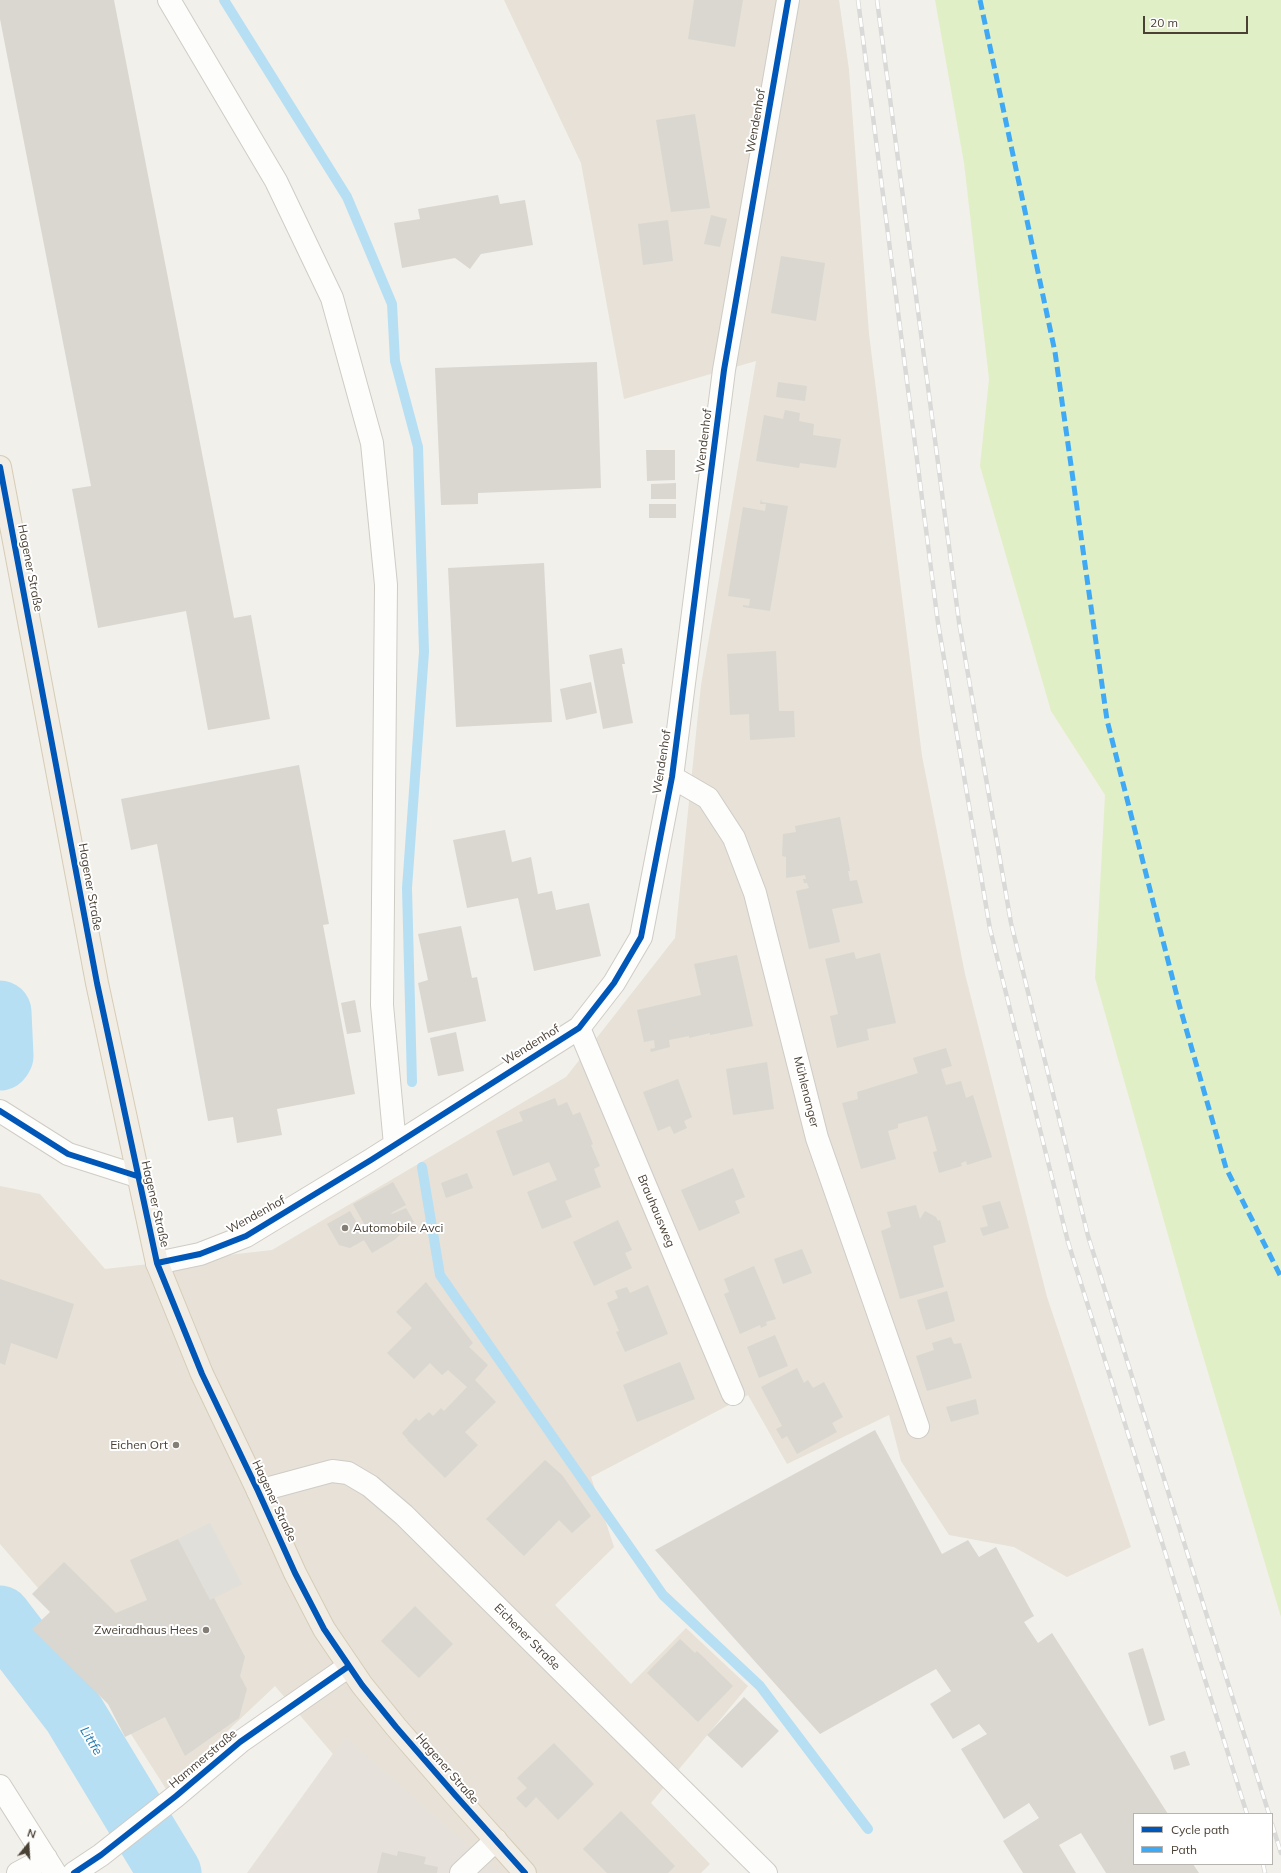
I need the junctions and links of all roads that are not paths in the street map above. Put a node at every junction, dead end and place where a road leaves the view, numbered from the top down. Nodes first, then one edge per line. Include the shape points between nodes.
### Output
1 (169, 0) edge
2 (788, 0) edge
3 (0, 467) edge
4 (672, 777) junction
5 (579, 1028) junction
6 (5, 1114) edge
7 (395, 1145) junction
8 (137, 1176) junction
9 (157, 1263) junction
10 (733, 1394) dead end
11 (918, 1427) dead end
12 (258, 1491) junction
13 (349, 1666) junction
14 (0, 1786) edge
15 (496, 1840) junction
16 (50, 1865) edge
17 (18, 1873) edge
18 (74, 1873) edge
19 (461, 1873) edge
20 (524, 1873) edge
21 (766, 1873) edge

1 - 7 street via 276,181 332,298 372,443 386,585 382,1005
2 - 4 street, Wendenhof via 724,370
3 - 8 main road, Hagener Straße via 97,983
4 - 5 street, Wendenhof via 641,937 614,983
4 - 11 street, Mühlenanger via 708,798 734,838 755,893 817,1138
5 - 7 street, Wendenhof
5 - 10 street, Brauhausweg
6 - 8 street via 68,1154
7 - 9 street, Wendenhof via 246,1236 200,1254
8 - 9 main road, Hagener Straße
9 - 12 main road, Hagener Straße via 202,1374
12 - 13 main road, Hagener Straße via 295,1573 324,1629
12 - 21 street, Eichener Straße via 332,1471 348,1473 370,1486 404,1515
13 - 15 main road, Hagener Straße via 401,1732
13 - 18 street, Hammerstraße via 240,1742 176,1796
14 - 16 street
15 - 19 street
15 - 20 main road, Hagener Straße
16 - 17 street

